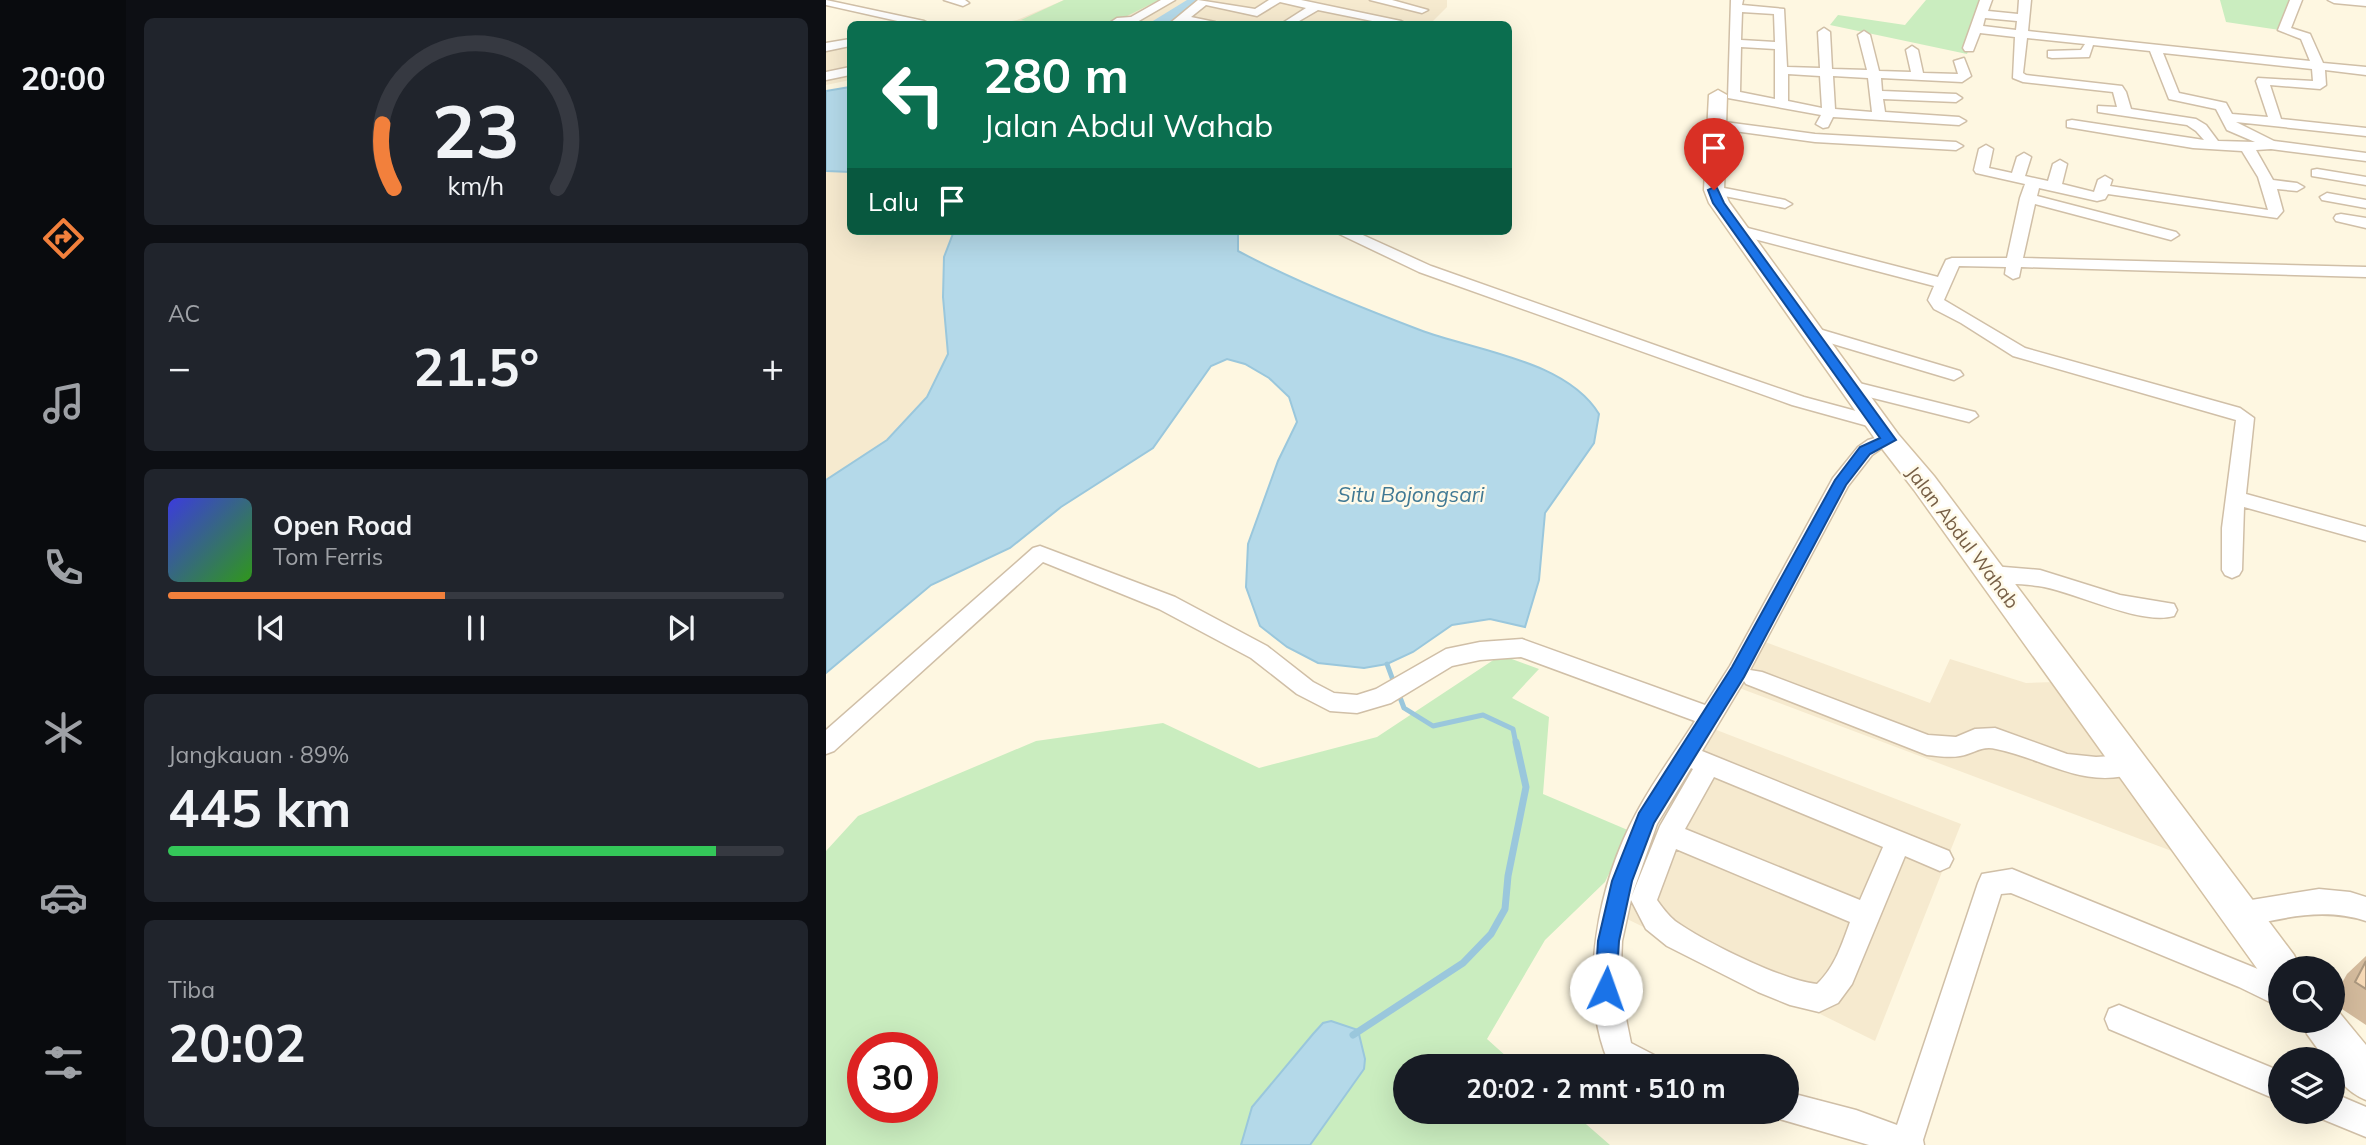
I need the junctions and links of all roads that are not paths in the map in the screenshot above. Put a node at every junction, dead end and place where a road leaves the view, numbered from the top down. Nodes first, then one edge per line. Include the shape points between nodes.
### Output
1 (1169, 0) edge
2 (1276, 0) edge
3 (1285, 0) edge
4 (1376, 0) edge
5 (1986, 0) edge
6 (2025, 0) edge
7 (2296, 0) edge
8 (2334, 0) edge
9 (826, 2) edge
10 (1208, 2) edge
11 (1733, 3) edge
12 (2366, 3) edge
13 (1316, 6) junction
14 (1781, 6) edge
15 (1257, 13) junction
16 (1981, 14) junction
17 (2023, 18) junction
18 (1186, 19) dead end
19 (911, 21) edge
20 (1137, 21) edge
21 (1179, 21) edge
22 (1196, 21) edge
23 (1242, 21) edge
24 (1291, 21) edge
25 (1387, 21) edge
26 (1411, 21) edge
27 (1978, 29) junction
28 (1824, 32) dead end
29 (1864, 34) dead end
30 (2022, 34) junction
31 (2087, 42) junction
32 (1736, 43) junction
33 (847, 44) edge
34 (1780, 46) junction
35 (826, 47) edge
36 (1969, 48) dead end
37 (1912, 50) dead end
38 (2156, 50) junction
39 (2052, 54) dead end
40 (2200, 55) junction
41 (1960, 61) dead end
42 (2318, 66) junction
43 (2204, 69) dead end
44 (1780, 71) junction
45 (2366, 71) edge
46 (847, 72) edge
47 (1828, 74) junction
48 (1874, 75) junction
49 (826, 76) edge
50 (1918, 76) junction
51 (847, 82) edge
52 (826, 86) edge
53 (1718, 94) joint
54 (1876, 95) junction
55 (1956, 98) dead end
56 (1782, 105) junction
57 (2103, 109) dead end
58 (2125, 112) junction
59 (1829, 113) junction
60 (1880, 117) junction
61 (2226, 117) junction
62 (1959, 121) dead end
63 (2276, 123) junction
64 (2072, 124) dead end
65 (1717, 125) junction
66 (2366, 132) edge
67 (1815, 138) junction
68 (2214, 145) junction
69 (2271, 145) junction
70 (1956, 146) dead end
71 (2246, 147) junction
72 (1986, 149) dead end
73 (2366, 157) edge
74 (2024, 158) dead end
75 (2060, 164) dead end
76 (2317, 173) dead end
77 (2017, 179) junction
78 (2366, 181) edge
79 (2033, 182) junction
80 (2268, 184) junction
81 (2054, 187) junction
82 (2298, 187) dead end
83 (1714, 190) junction
84 (2327, 197) dead end
85 (2027, 198) junction
86 (1785, 204) dead end
87 (2366, 204) edge
88 (2341, 218) dead end
89 (2366, 223) edge
90 (1740, 231) junction
91 (1350, 235) edge
92 (2171, 235) dead end
93 (2014, 269) junction
94 (2366, 272) edge
95 (1942, 283) junction
96 (1809, 331) junction
97 (1954, 375) dead end
98 (1851, 387) junction
99 (1969, 416) dead end
100 (1882, 431) junction
101 (2236, 498) junction
102 (2366, 534) edge
103 (2232, 570) dead end
104 (1992, 574) junction
105 (2166, 610) dead end
106 (1754, 677) dead end
107 (1708, 716) junction
108 (826, 744) edge
109 (1698, 760) junction
110 (2130, 765) junction
111 (1669, 834) junction
112 (1898, 840) junction
113 (1940, 859) dead end
114 (2366, 909) edge
115 (1866, 915) junction
116 (2239, 915) junction
117 (2271, 956) edge
118 (2268, 987) edge
119 (2119, 1019) dead end
120 (2343, 1035) edge
121 (1622, 1054) edge
122 (2366, 1079) edge
123 (2268, 1081) edge
124 (1799, 1110) edge
125 (2345, 1113) edge
126 (2366, 1122) edge
127 (1908, 1144) edge

1 - 20 street
2 - 15 street
3 - 13 street
4 - 26 street via 1425,7
5 - 16 street
6 - 17 street
7 - 42 street via 2284,30 2306,37
8 - 12 street
9 - 19 street
10 - 15 street
10 - 21 street
11 - 14 street
11 - 32 street
11 - 53 street
13 - 24 street
13 - 25 street
14 - 34 street
15 - 23 street
16 - 17 street
16 - 27 street
17 - 30 street
18 - 22 street
27 - 30 street
27 - 36 street
28 - 47 street
29 - 48 street
30 - 31 street
30 - 58 street via 2018,77 2117,89
31 - 38 street
31 - 39 street via 2085,54
32 - 34 street
32 - 56 street via 1733,95
33 - 35 street
34 - 44 street
37 - 50 street
38 - 40 street
38 - 61 street via 2174,96 2221,106
40 - 42 street
40 - 43 street
41 - 50 street via 1962,78
42 - 45 street
42 - 63 street via 2319,86 2262,81
44 - 47 street
44 - 56 street
46 - 49 street
47 - 48 street
47 - 59 street
48 - 50 street
48 - 54 street
51 - 52 street
53 - 65 street
54 - 55 street
54 - 60 street
56 - 59 street
57 - 58 street
58 - 68 street via 2190,121
59 - 60 street
59 - 67 street
60 - 62 street
61 - 63 street
61 - 69 street via 2232,127
63 - 66 street
64 - 68 street
65 - 67 street
65 - 83 street
67 - 70 street
68 - 71 street
69 - 71 street
69 - 73 street
71 - 80 street via 2259,161
72 - 77 street via 1981,170
74 - 77 street
75 - 81 street
76 - 78 street
77 - 79 street
79 - 81 street
79 - 85 street
80 - 81 street via 2276,211 2272,215 2104,185 2097,197
80 - 82 street
83 - 86 street
83 - 90 street, Jalan Abdul Wahab
84 - 87 street
85 - 92 street
85 - 93 street
88 - 89 street
90 - 95 street
90 - 96 street, Jalan Abdul Wahab
91 - 100 street via 1424,269
93 - 94 street
93 - 95 street via 1955,261
95 - 101 street via 1936,300 1940,306 2010,348 2245,418
96 - 97 street
96 - 98 street, Jalan Abdul Wahab
98 - 99 street
98 - 100 street, Jalan Abdul Wahab
100 - 104 street, Jalan Abdul Wahab
100 - 107 street via 1840,483 1744,661
101 - 102 street
101 - 103 street
104 - 105 street via 2040,578 2120,603
104 - 110 street, Jalan Abdul Wahab
106 - 110 street via 1927,745 1958,747 1975,739 1995,738 2067,764
107 - 108 street via 1522,648 1446,658 1383,696 1357,704 1330,702 1259,652 1167,603 1040,552
107 - 109 street
109 - 111 street
109 - 112 street
109 - 121 street via 1646,819 1622,881 1608,941 1606,989
110 - 116 street, Jalan Abdul Wahab
111 - 115 street
111 - 115 street via 1644,900 1650,914 1667,930 1773,985 1808,998 1829,992 1849,963
112 - 113 street
112 - 115 street
114 - 116 street via 2347,901 2327,900
116 - 117 street, Jalan Abdul Wahab
118 - 127 street via 2012,881 1992,883
119 - 123 street
120 - 122 street
124 - 127 street
125 - 126 street

